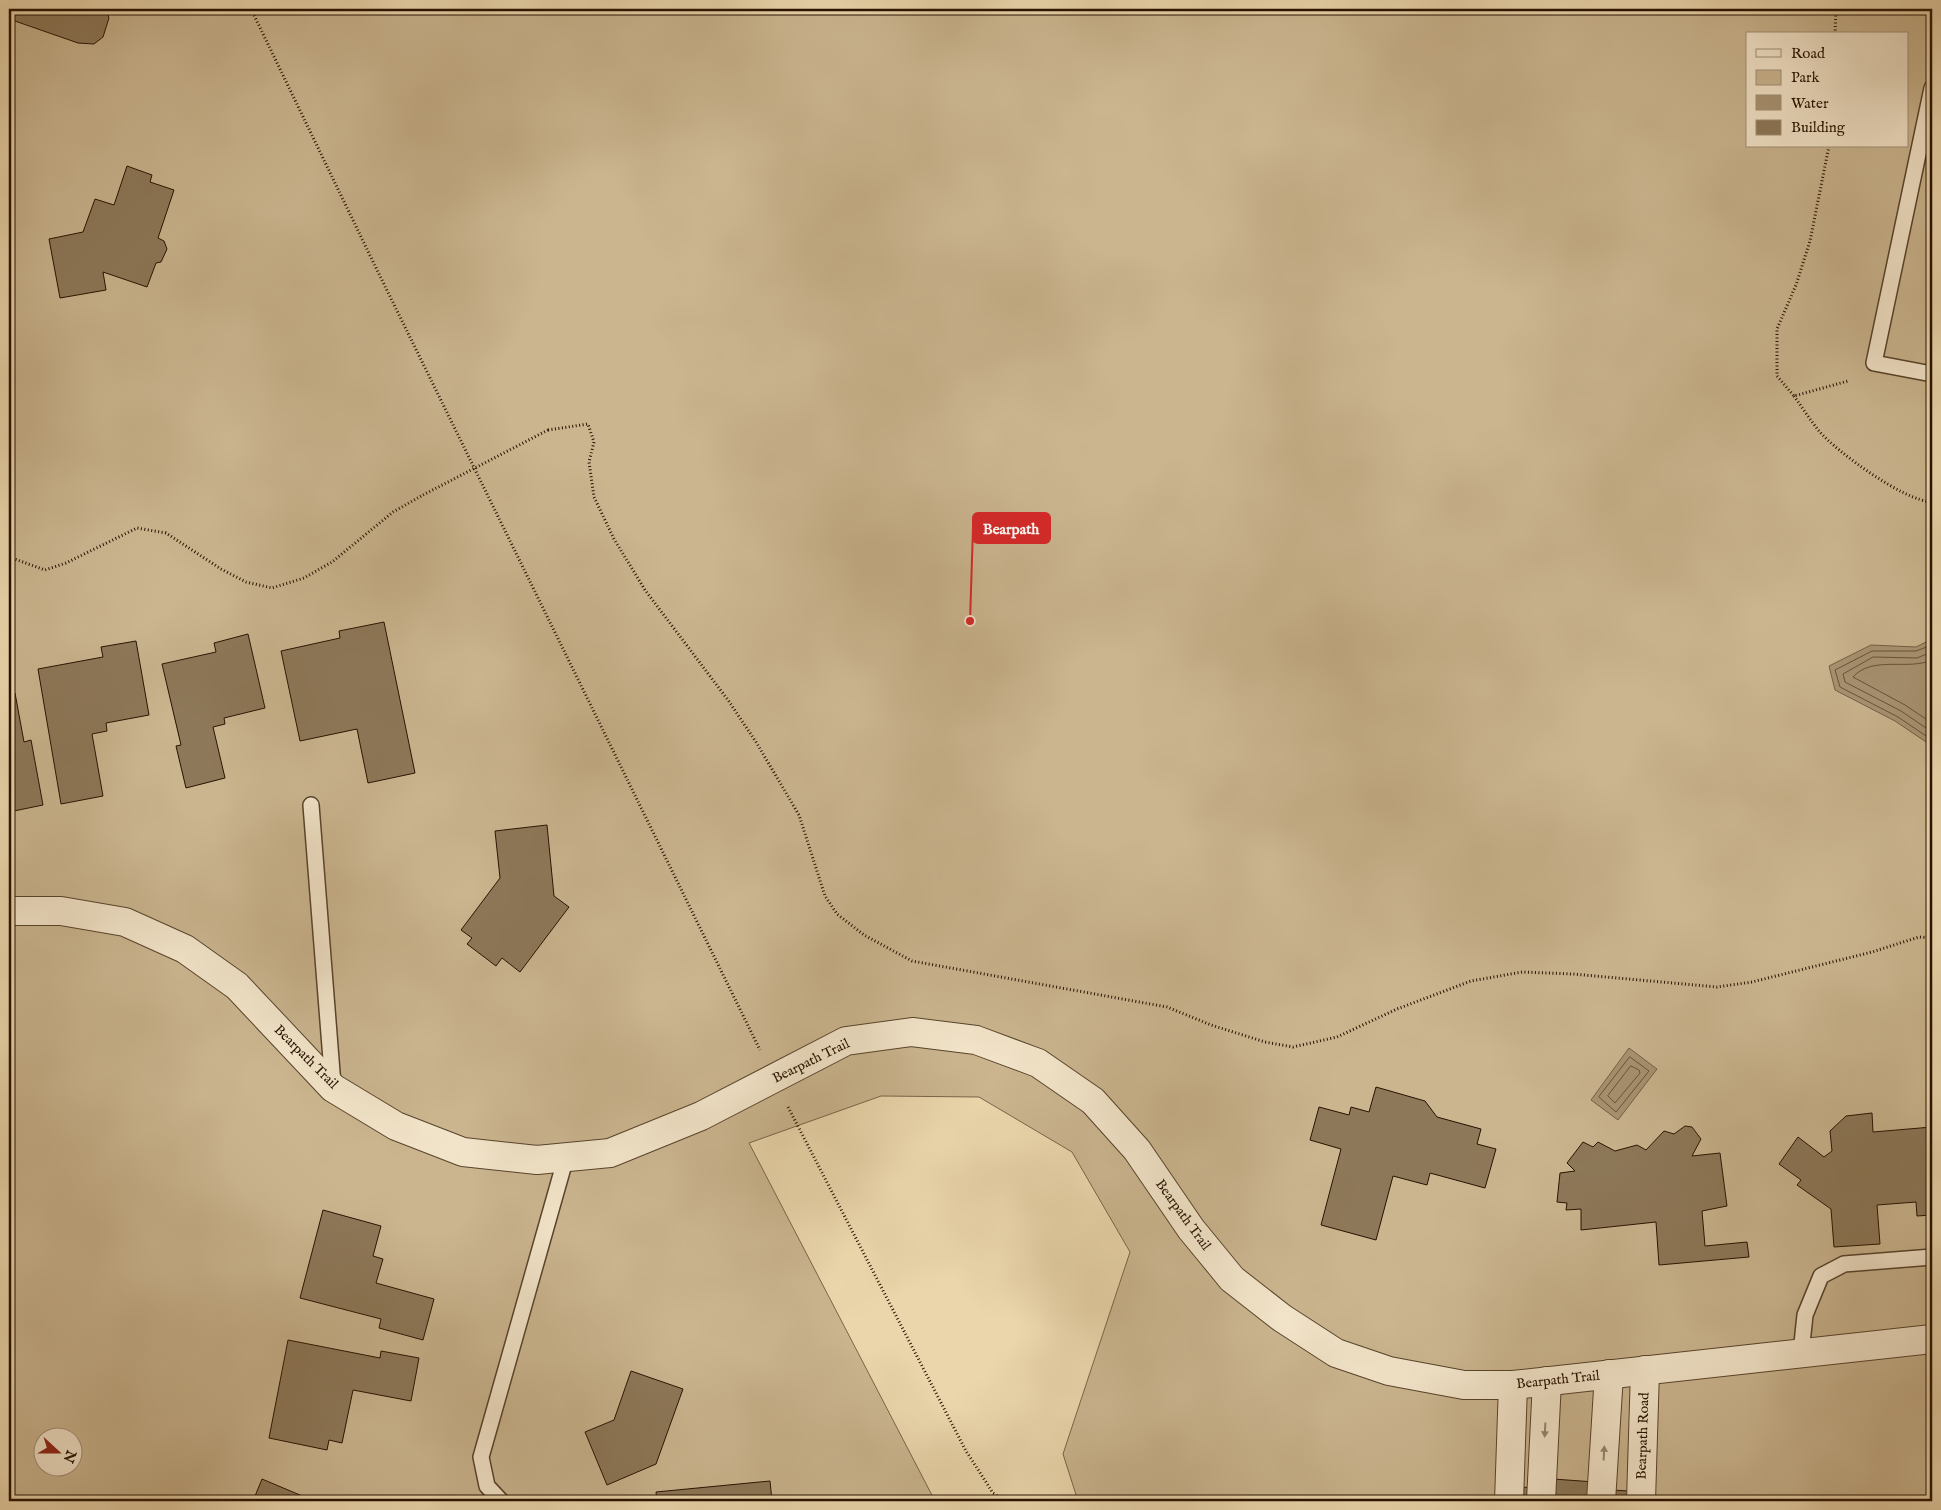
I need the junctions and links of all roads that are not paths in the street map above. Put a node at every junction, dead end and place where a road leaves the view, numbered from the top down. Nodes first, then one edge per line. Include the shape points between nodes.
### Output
1 (1932, 88) edge
2 (1932, 374) edge
3 (311, 805) dead end
4 (9, 911) edge
5 (333, 1088) junction
6 (566, 1157) junction
7 (1932, 1257) edge
8 (1932, 1339) edge
9 (1801, 1353) junction
10 (1645, 1370) junction
11 (1609, 1374) junction
12 (1547, 1381) junction
13 (1514, 1385) junction
14 (501, 1501) edge
15 (1508, 1501) edge
16 (1541, 1501) edge
17 (1601, 1501) edge
18 (1641, 1501) edge

1 - 2 lane via 1874,363
3 - 5 lane
4 - 5 street, Bearpath Trail via 61,912 124,922 185,948 237,986
5 - 6 street, Bearpath Trail via 396,1126 463,1152 537,1160
6 - 13 street, Bearpath Trail via 610,1153 677,1127 846,1041 912,1032 976,1040 1038,1063 1092,1101 1137,1150 1191,1229 1232,1279 1282,1318 1336,1353 1389,1370 1464,1385
6 - 14 lane via 481,1457 487,1486
7 - 9 lane via 1844,1264 1821,1276 1805,1315
8 - 9 street, Bearpath Trail
9 - 10 street, Bearpath Trail
10 - 11 street, Bearpath Trail
10 - 18 street, Bearpath Road
11 - 12 street, Bearpath Trail
17 -> 11 street
12 - 13 street, Bearpath Trail
12 -> 16 street
13 - 15 street

